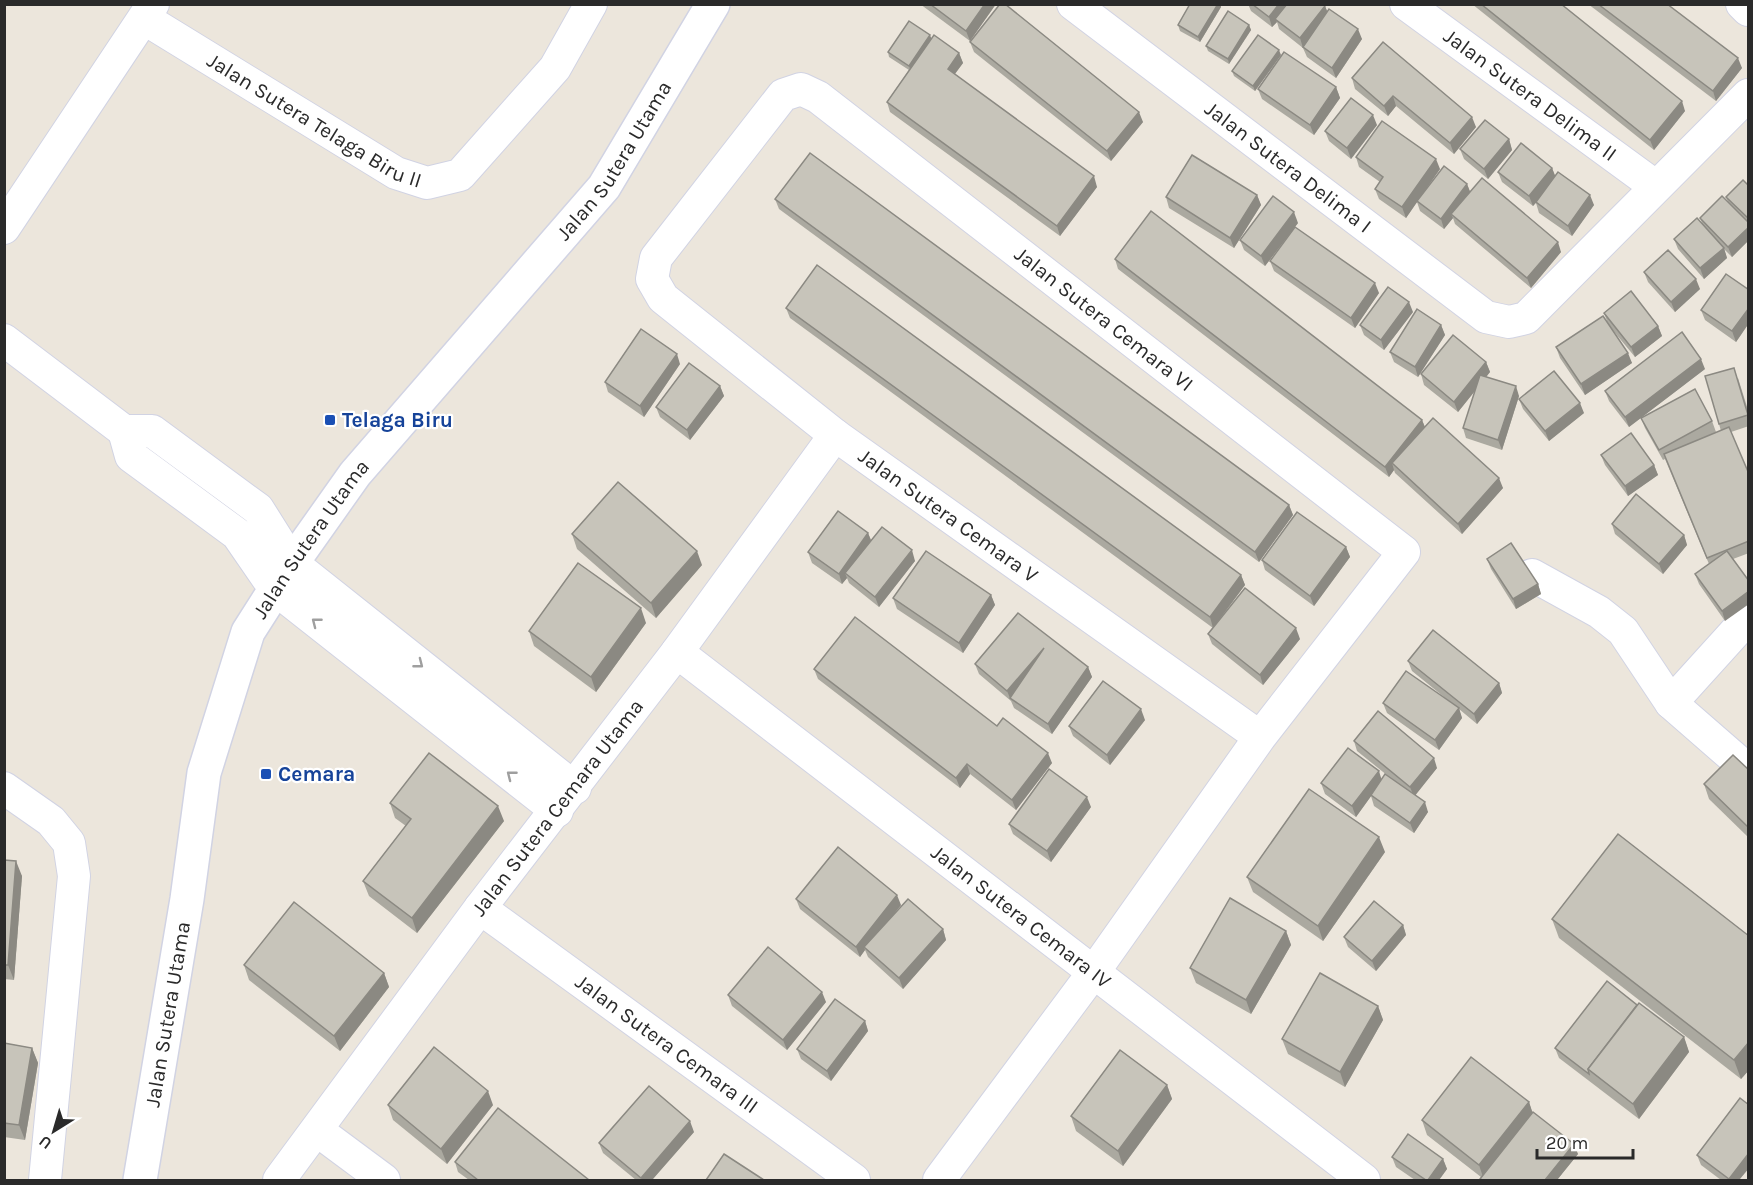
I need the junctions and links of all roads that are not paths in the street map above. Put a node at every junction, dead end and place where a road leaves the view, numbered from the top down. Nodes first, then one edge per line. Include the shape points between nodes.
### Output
1 (591, 4) edge
2 (713, 4) edge
3 (1073, 4) edge
4 (1406, 4) edge
5 (1742, 4) edge
6 (1749, 10) edge
7 (149, 12) edge
8 (1749, 95) edge
9 (1655, 186) junction
10 (4, 228) edge
11 (652, 279) joint
12 (4, 340) edge
13 (124, 431) junction
14 (835, 435) junction
15 (1532, 575) edge
16 (283, 576) junction
17 (1749, 618) edge
18 (677, 652) junction
19 (1671, 703) junction
20 (1260, 737) junction
21 (1749, 770) edge
22 (4, 788) edge
23 (566, 800) junction
24 (480, 908) junction
25 (1093, 973) junction
26 (318, 1131) junction
27 (45, 1180) edge
28 (140, 1180) edge
29 (279, 1180) edge
30 (384, 1180) edge
31 (854, 1180) edge
32 (939, 1180) edge
33 (1364, 1180) edge

1 - 7 street, Jalan Sutera Telaga Biru II via 555,68 460,175 427,183 396,173
2 - 16 street, Jalan Sutera Utama via 604,187 355,474
3 - 9 street, Jalan Sutera Delima I via 1486,317 1509,322 1526,318
4 - 9 street, Jalan Sutera Delima II
5 - 6 street
7 - 10 street
8 - 9 street
11 - 14 street, Jalan Sutera Cemara V via 663,298
11 - 20 street, Jalan Sutera Cemara VI via 656,258 783,94 801,88 818,97 1404,552
12 - 13 street
13 - 16 street via 131,456 237,534
13 - 16 street via 152,431 258,509
14 - 18 street, Jalan Sutera Cemara Utama
14 - 20 street, Jalan Sutera Cemara V
15 - 19 street via 1599,612 1623,631
16 - 23 street
16 - 28 street, Jalan Sutera Utama via 248,632 204,772
17 - 19 street
18 - 23 street, Jalan Sutera Cemara Utama
18 - 25 street, Jalan Sutera Cemara IV
19 - 21 street
20 - 25 street
22 - 27 street via 51,821 69,843 74,876
23 - 24 street, Jalan Sutera Cemara Utama
24 - 26 street, Jalan Sutera Cemara Utama
24 - 31 street, Jalan Sutera Cemara III
25 - 32 street
25 - 33 street, Jalan Sutera Cemara IV
26 - 29 street, Jalan Sutera Cemara Utama
26 - 30 street

